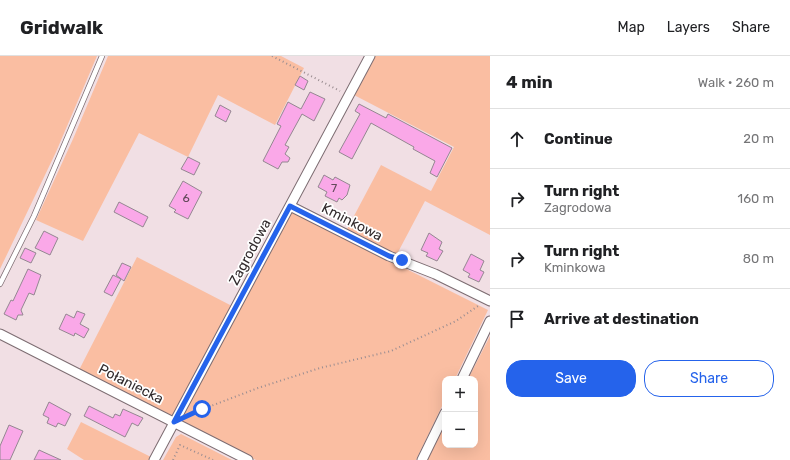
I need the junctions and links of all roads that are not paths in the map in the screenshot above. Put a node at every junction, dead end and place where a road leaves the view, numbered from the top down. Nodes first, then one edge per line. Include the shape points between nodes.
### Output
1 (102, 56) edge
2 (370, 56) edge
3 (290, 206) junction
4 (0, 284) edge
5 (489, 301) edge
6 (490, 321) edge
7 (0, 334) edge
8 (463, 376) edge
9 (442, 419) edge
10 (174, 422) junction
11 (154, 460) edge
12 (248, 460) edge
13 (422, 460) edge

1 - 4 lane via 34,216
2 - 3 street, Zagrodowa
3 - 5 street, Kminkowa via 389,256 435,274
3 - 10 street, Zagrodowa
6 - 8 street
7 - 10 street, Połaniecka
9 - 13 street
10 - 11 street, Zagrodowa
10 - 12 street, Połaniecka

